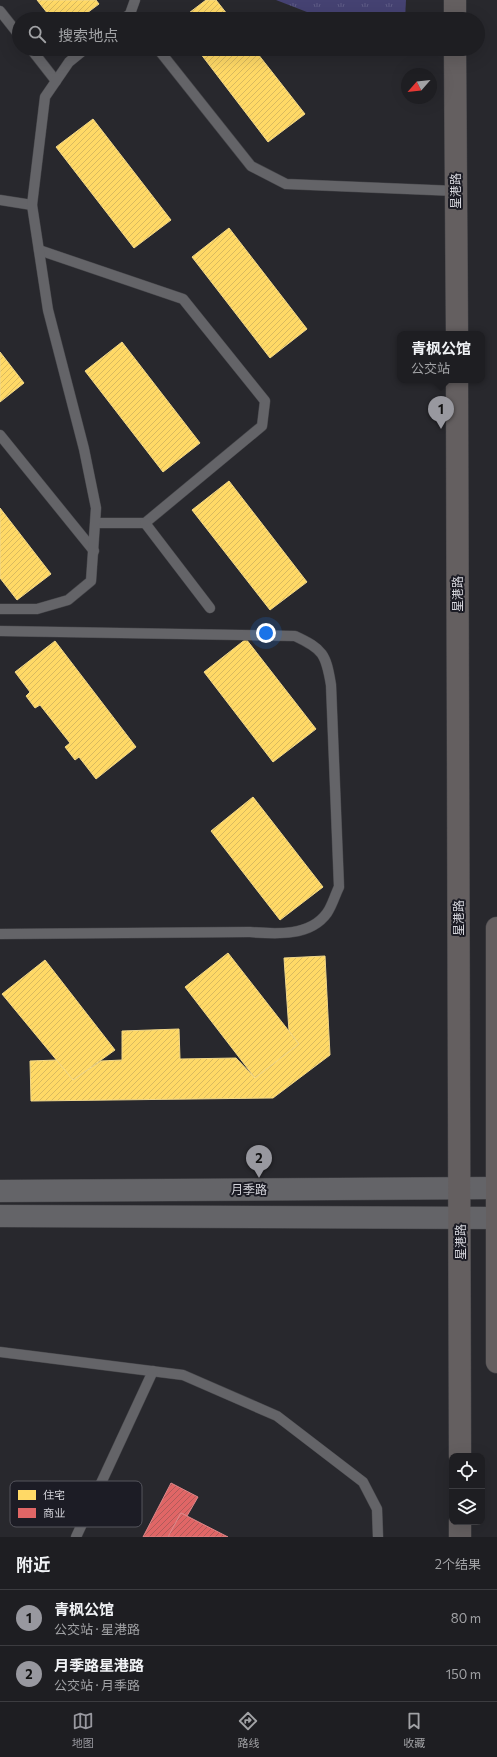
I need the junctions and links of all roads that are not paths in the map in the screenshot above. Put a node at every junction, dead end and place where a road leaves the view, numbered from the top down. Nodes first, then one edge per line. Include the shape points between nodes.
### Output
1 (135, 0) edge
2 (455, 0) edge
3 (0, 11) edge
4 (131, 12) edge
5 (455, 12) edge
6 (12, 26) edge
7 (37, 56) edge
8 (76, 56) edge
9 (164, 56) edge
10 (455, 56) edge
11 (56, 80) junction
12 (456, 191) junction
13 (0, 200) edge
14 (32, 205) junction
15 (39, 250) junction
16 (457, 331) edge
17 (457, 383) edge
18 (0, 435) edge
19 (96, 523) junction
20 (145, 523) junction
21 (94, 551) junction
22 (210, 608) dead end
23 (0, 609) edge
24 (0, 631) edge
25 (497, 928) edge
26 (0, 934) edge
27 (497, 1059) edge
28 (496, 1188) edge
29 (461, 1189) junction
30 (0, 1191) edge
31 (0, 1216) edge
32 (461, 1217) junction
33 (496, 1218) edge
34 (0, 1352) edge
35 (497, 1362) edge
36 (153, 1371) junction
37 (460, 1453) edge
38 (102, 1481) edge
39 (460, 1525) edge
40 (81, 1527) edge
41 (76, 1537) edge
42 (378, 1537) edge
43 (460, 1537) edge

1 - 4 lane
2 - 5 main road
3 - 6 lane
7 - 11 lane
8 - 11 lane
9 - 12 lane via 251,166 286,184
10 - 12 main road, 星港路
11 - 14 lane via 45,97
12 - 16 main road, 星港路
13 - 14 lane
14 - 15 lane
15 - 19 lane via 48,310 84,449 96,508
15 - 20 lane via 184,299 265,401 262,426
17 - 29 main road, 星港路
18 - 21 lane
19 - 20 lane
19 - 21 lane
20 - 22 lane
21 - 23 lane via 91,581 68,600 37,609
24 - 26 lane via 295,636 315,645 327,662 331,685 338,887 327,913 311,926 285,934
25 - 27 main road
27 - 28 main road
28 - 29 street, 月季路
28 - 33 main road
29 - 30 street, 月季路
29 - 32 main road, 星港路
31 - 32 street
32 - 33 street
32 - 37 main road, 星港路
33 - 35 main road
34 - 36 lane
36 - 38 lane
36 - 42 lane via 183,1375 278,1416 363,1482 377,1509
39 - 43 main road
40 - 41 lane

